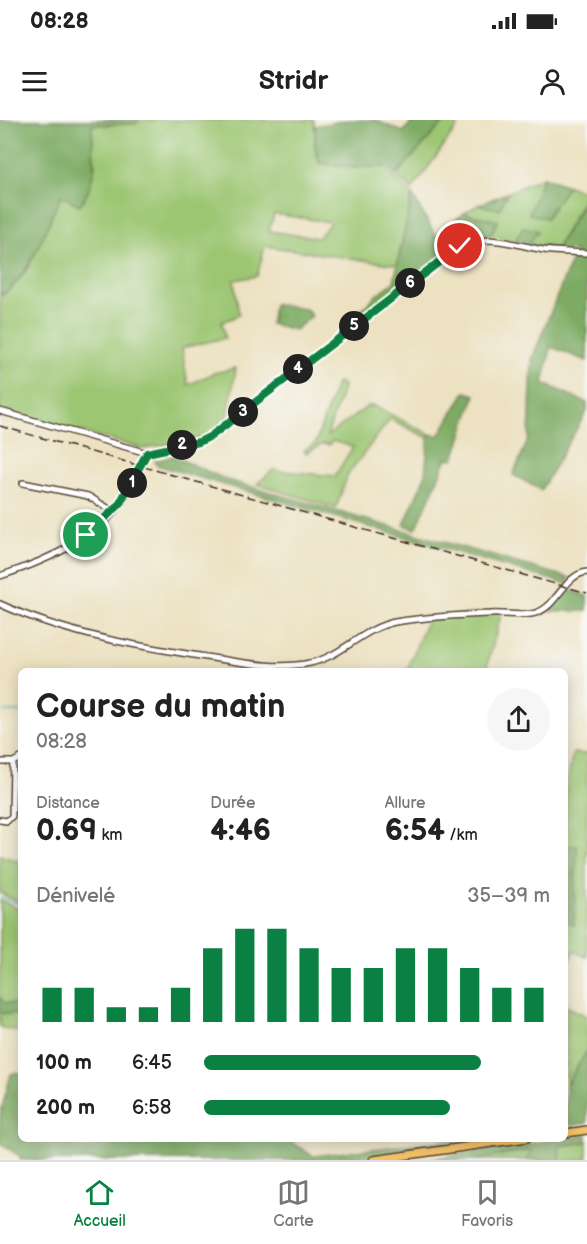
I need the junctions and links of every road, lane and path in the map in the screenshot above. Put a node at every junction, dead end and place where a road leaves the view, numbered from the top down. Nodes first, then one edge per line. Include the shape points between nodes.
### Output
1 (587, 253) edge
2 (0, 411) edge
3 (147, 453) junction
4 (23, 483) dead end
5 (114, 512) junction
6 (587, 572) edge
7 (0, 576) edge
8 (0, 604) edge
9 (18, 760) edge
10 (0, 762) edge
11 (13, 762) junction
12 (0, 820) edge
13 (587, 1130) edge
14 (568, 1133) edge
15 (499, 1142) edge
16 (373, 1160) edge

1 - 3 street via 550,251 492,239 471,241 444,257 206,440
2 - 3 street
3 - 5 street
4 - 5 street via 88,496
5 - 7 street via 52,557
6 - 8 street via 575,575 537,613 475,614 391,623 318,661 298,665 261,665 107,640
9 - 11 street
10 - 11 street
11 - 12 street via 12,816 7,821
13 - 14 main road
15 - 16 main road

